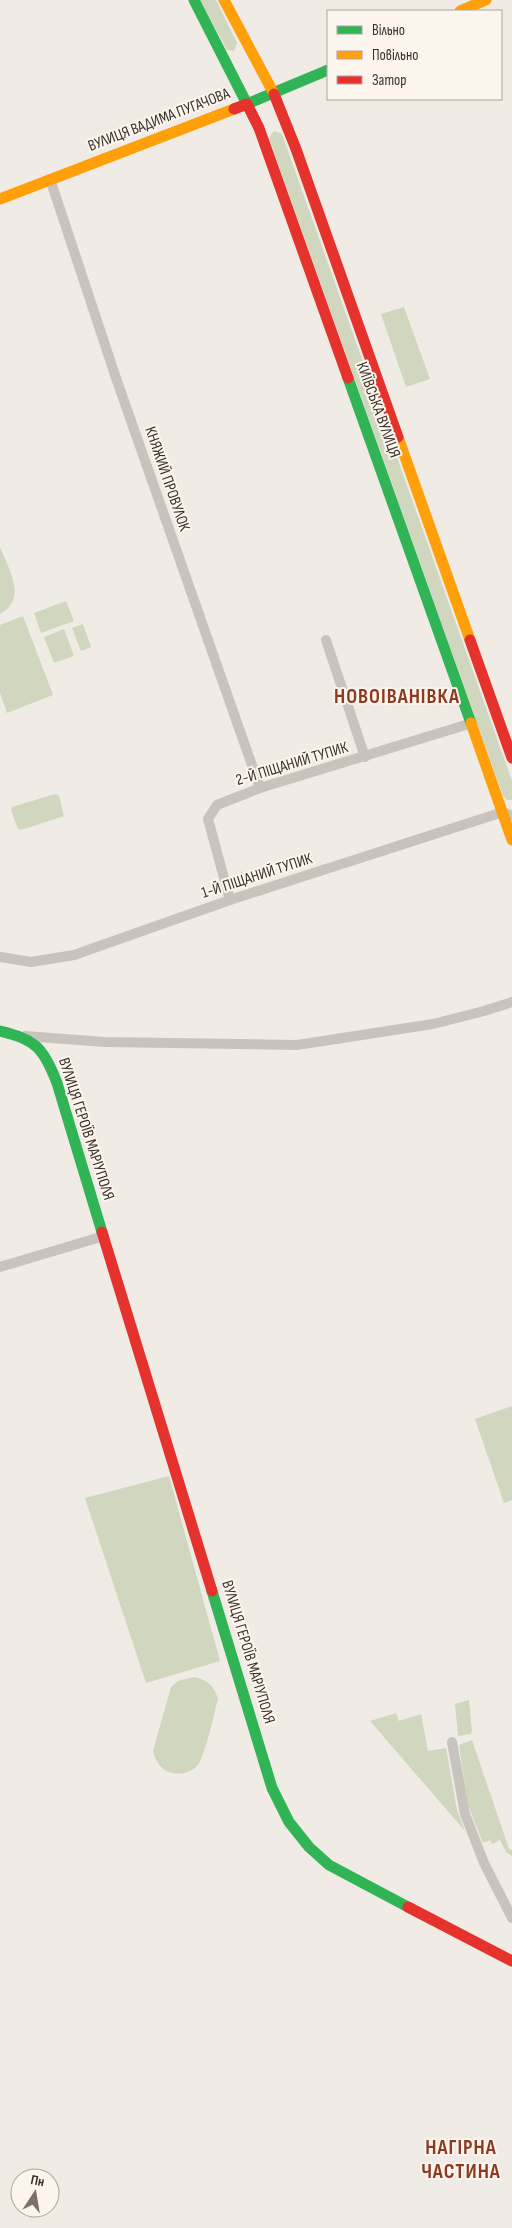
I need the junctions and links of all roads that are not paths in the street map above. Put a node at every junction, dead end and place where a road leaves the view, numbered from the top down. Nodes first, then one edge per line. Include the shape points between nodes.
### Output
1 (194, 0) edge
2 (224, 0) edge
3 (486, 0) edge
4 (462, 10) edge
5 (327, 70) edge
6 (274, 94) junction
7 (247, 104) junction
8 (50, 179) junction
9 (0, 200) edge
10 (326, 640) dead end
11 (472, 723) junction
12 (365, 757) junction
13 (512, 758) edge
14 (260, 788) junction
15 (509, 812) edge
16 (512, 836) edge
17 (230, 900) junction
18 (0, 957) edge
19 (512, 1002) edge
20 (0, 1031) edge
21 (25, 1036) junction
22 (104, 1236) junction
23 (0, 1267) edge
24 (452, 1742) dead end
25 (512, 1918) edge
26 (512, 1961) edge

1 - 7 main road, КИЇВСЬКА ВУЛИЦЯ
2 - 6 main road, КИЇВСЬКА ВУЛИЦЯ
3 - 4 main road
5 - 6 main road, ВУЛИЦЯ ВАДИМА ПУГАЧОВА
6 - 7 main road, ВУЛИЦЯ ВАДИМА ПУГАЧОВА
6 - 13 main road, КИЇВСЬКА ВУЛИЦЯ
7 - 8 main road, ВУЛИЦЯ ВАДИМА ПУГАЧОВА
7 - 11 main road, КИЇВСЬКА ВУЛИЦЯ via 296,229
8 - 9 main road, ВУЛИЦЯ ВАДИМА ПУГАЧОВА
8 - 14 street, КНЯЖИЙ ПРОВУЛОК
10 - 12 street
11 - 12 street, 2-Й ПІЩАНИЙ ТУПИК
11 - 15 main road, КИЇВСЬКА ВУЛИЦЯ
12 - 14 street, 2-Й ПІЩАНИЙ ТУПИК
14 - 17 street, 2-Й ПІЩАНИЙ ТУПИК via 216,805 208,819
15 - 16 main road, КИЇВСЬКА ВУЛИЦЯ
15 - 17 street, 1-Й ПІЩАНИЙ ТУПИК
17 - 18 street, 1-Й ПІЩАНИЙ ТУПИК via 74,955 42,961
19 - 21 street via 433,1024 296,1045 105,1042
20 - 21 main road
21 - 22 main road, ВУЛИЦЯ ГЕРОЇВ МАРІУПОЛЯ via 42,1050 50,1063
22 - 23 street
22 - 26 main road, ВУЛИЦЯ ГЕРОЇВ МАРІУПОЛЯ via 272,1788 289,1825 329,1865
24 - 25 street via 464,1814

